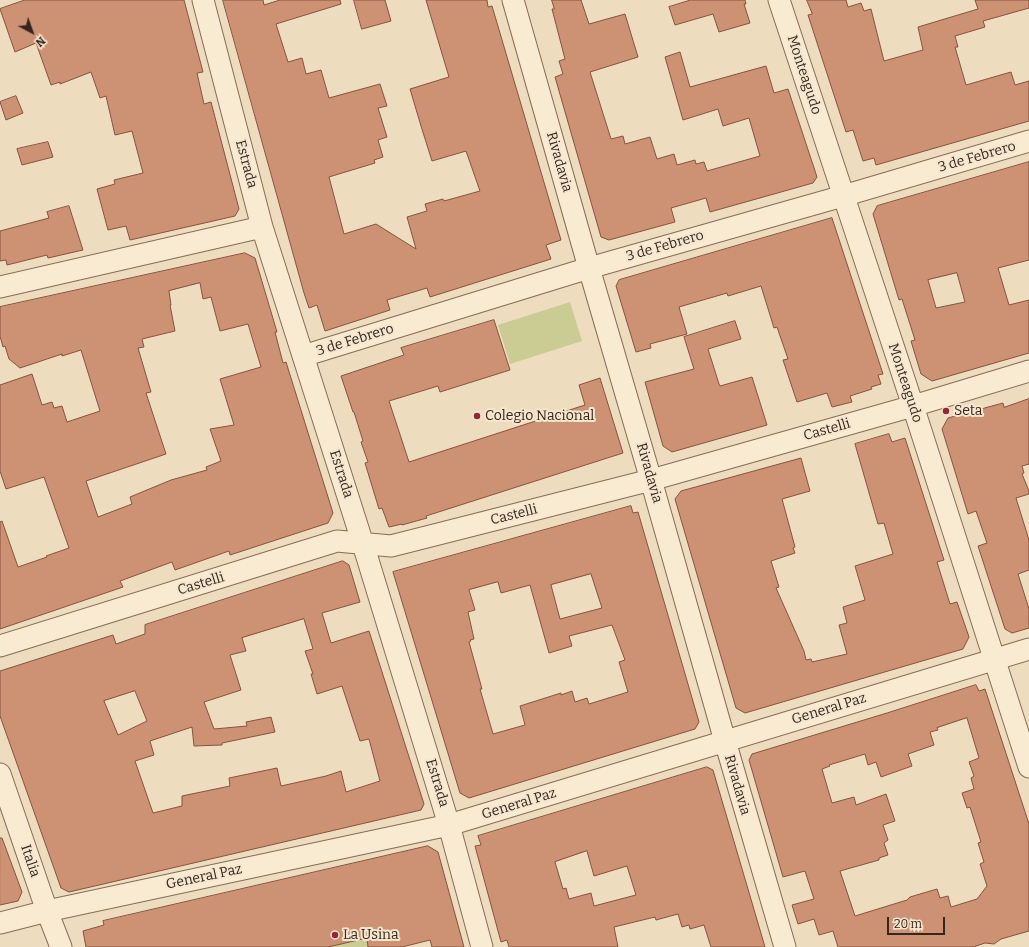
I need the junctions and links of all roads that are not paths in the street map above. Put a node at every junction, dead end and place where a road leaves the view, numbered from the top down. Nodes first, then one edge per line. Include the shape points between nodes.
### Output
1 (203, 0) edge
2 (513, 0) edge
3 (779, 0) edge
4 (1029, 141) edge
5 (843, 196) junction
6 (262, 227) junction
7 (589, 268) junction
8 (0, 287) edge
9 (303, 356) junction
10 (1029, 371) edge
11 (913, 406) junction
12 (651, 480) junction
13 (363, 544) junction
14 (0, 646) edge
15 (1029, 649) edge
16 (994, 660) junction
17 (724, 741) junction
18 (1029, 767) edge
19 (0, 774) edge
20 (450, 825) junction
21 (47, 911) junction
22 (0, 923) edge
23 (61, 947) edge
24 (482, 947) edge
25 (785, 947) edge

1 - 6 street, Estrada
2 - 7 street, Rivadavia
3 - 5 street, Monteagudo
4 - 5 street, 3 de Febrero
5 - 7 street, 3 de Febrero
5 - 11 street, Monteagudo
6 - 8 street
6 - 9 street, Estrada
7 - 9 street, 3 de Febrero
7 - 12 street, Rivadavia
9 - 13 street, Estrada
10 - 11 street, Castelli
11 - 12 street, Castelli
11 - 16 street, Monteagudo
12 - 13 street, Castelli via 390,546
12 - 17 street, Rivadavia
13 - 14 street, Castelli via 337,541
13 - 20 street, Estrada
15 - 16 street, General Paz
16 - 17 street, General Paz
16 - 18 street, Monteagudo
17 - 20 street, General Paz
17 - 25 street, Rivadavia
19 - 21 street, Italia
20 - 21 street, General Paz
20 - 24 street, Estrada
21 - 22 street, General Paz
21 - 23 street, Italia

